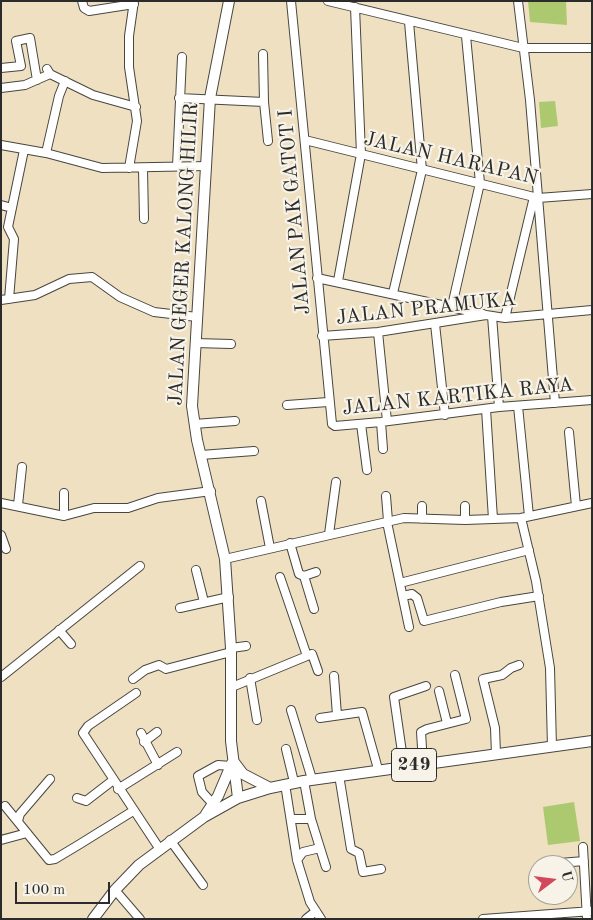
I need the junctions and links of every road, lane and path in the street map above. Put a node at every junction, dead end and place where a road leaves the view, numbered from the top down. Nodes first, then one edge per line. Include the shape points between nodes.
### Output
1 (82, 1) edge
2 (229, 1) edge
3 (291, 1) edge
4 (328, 1) edge
5 (518, 1) edge
6 (134, 3) edge
7 (354, 7) junction
8 (409, 22) junction
9 (466, 36) junction
10 (523, 48) junction
11 (592, 48) edge
12 (263, 54) dead end
13 (182, 58) dead end
14 (21, 66) junction
15 (36, 66) junction
16 (1, 68) edge
17 (37, 80) junction
18 (66, 81) junction
19 (1, 88) edge
20 (178, 98) junction
21 (210, 98) junction
22 (264, 102) junction
23 (136, 107) junction
24 (305, 140) junction
25 (268, 141) dead end
26 (1, 145) edge
27 (24, 150) junction
28 (46, 153) junction
29 (361, 154) junction
30 (177, 166) junction
31 (207, 166) junction
32 (129, 168) junction
33 (143, 169) junction
34 (422, 170) junction
35 (480, 183) junction
36 (592, 194) edge
37 (536, 197) junction
38 (1, 205) edge
39 (12, 208) junction
40 (144, 219) dead end
41 (316, 278) junction
42 (338, 281) junction
43 (393, 293) junction
44 (5, 299) edge
45 (452, 306) junction
46 (592, 310) edge
47 (548, 314) junction
48 (489, 316) junction
49 (196, 317) junction
50 (504, 318) junction
51 (435, 324) junction
52 (378, 332) junction
53 (322, 336) junction
54 (195, 343) junction
55 (231, 344) dead end
56 (592, 400) edge
57 (328, 402) junction
58 (555, 403) junction
59 (287, 404) dead end
60 (518, 406) junction
61 (499, 407) junction
62 (486, 409) junction
63 (445, 415) junction
64 (330, 420) joint
65 (235, 422) dead end
66 (384, 422) junction
67 (194, 424) junction
68 (361, 424) junction
69 (569, 432) dead end
70 (383, 449) dead end
71 (254, 451) dead end
72 (201, 455) junction
73 (22, 467) dead end
74 (367, 470) dead end
75 (336, 482) dead end
76 (211, 491) junction
77 (64, 493) dead end
78 (386, 496) dead end
79 (261, 501) dead end
80 (1, 503) edge
81 (592, 503) edge
82 (18, 505) junction
83 (422, 506) dead end
84 (465, 506) dead end
85 (576, 506) junction
86 (64, 516) junction
87 (525, 517) junction
88 (422, 519) junction
89 (493, 519) junction
90 (465, 520) junction
91 (387, 522) junction
92 (1, 534) edge
93 (329, 534) junction
94 (290, 543) junction
95 (6, 548) dead end
96 (270, 548) junction
97 (529, 550) junction
98 (225, 558) junction
99 (140, 566) dead end
100 (196, 570) dead end
101 (316, 572) dead end
102 (304, 576) junction
103 (280, 577) dead end
104 (400, 583) junction
105 (403, 596) junction
106 (539, 596) junction
107 (229, 597) junction
108 (204, 602) junction
109 (180, 608) dead end
110 (314, 609) dead end
111 (410, 627) dead end
112 (59, 630) junction
113 (71, 644) dead end
114 (246, 646) dead end
115 (231, 650) junction
116 (306, 656) junction
117 (519, 666) dead end
118 (318, 671) dead end
119 (455, 675) dead end
120 (334, 676) dead end
121 (1, 677) edge
122 (250, 678) junction
123 (132, 679) dead end
124 (232, 686) junction
125 (426, 686) dead end
126 (440, 691) dead end
127 (136, 693) dead end
128 (291, 710) dead end
129 (337, 714) junction
130 (320, 718) dead end
131 (257, 720) dead end
132 (447, 724) junction
133 (157, 732) dead end
134 (141, 733) dead end
135 (592, 741) edge
136 (144, 742) junction
137 (552, 747) junction
138 (286, 749) dead end
139 (177, 752) dead end
140 (496, 754) junction
141 (423, 763) junction
142 (232, 764) junction
143 (158, 765) junction
144 (404, 766) junction
145 (378, 770) junction
146 (339, 775) junction
147 (50, 779) dead end
148 (112, 781) junction
149 (299, 782) junction
150 (270, 788) junction
151 (118, 789) junction
152 (78, 798) dead end
153 (238, 798) junction
154 (213, 804) junction
155 (5, 806) dead end
156 (132, 811) junction
157 (204, 817) junction
158 (291, 818) junction
159 (311, 819) junction
160 (18, 821) junction
161 (27, 833) junction
162 (1, 840) edge
163 (170, 840) junction
164 (583, 847) dead end
165 (159, 848) junction
166 (320, 848) junction
167 (297, 860) junction
168 (584, 861) junction
169 (578, 862) edge
170 (326, 867) dead end
171 (381, 869) dead end
172 (203, 885) dead end
173 (115, 890) junction
174 (316, 911) junction
175 (589, 913) edge
176 (552, 916) edge
177 (93, 919) edge
178 (140, 919) edge
179 (306, 919) edge
180 (321, 919) edge
181 (483, 919) edge

1 - 6 street via 89,11
2 - 21 main road, JALAN GEGER KALONG HILIR
3 - 24 street, JALAN PAK GATOT I
4 - 7 street
5 - 10 street
6 - 23 street via 129,66
7 - 8 street
7 - 29 street
8 - 9 street
8 - 34 street
9 - 10 street
9 - 35 street
10 - 11 street
10 - 37 street
12 - 22 street
13 - 20 street
14 - 15 street
14 - 15 street via 16,40 30,38
14 - 16 street
15 - 17 street
17 - 18 street via 48,71
17 - 19 street
18 - 23 street via 92,95
18 - 28 street via 59,96
20 - 21 street
20 - 30 street
21 - 22 street
21 - 31 main road, JALAN GEGER KALONG HILIR
22 - 25 street
23 - 32 street via 137,121
24 - 29 street, JALAN HARAPAN
24 - 41 street, JALAN PAK GATOT I
26 - 27 street
27 - 28 street
27 - 39 street
28 - 32 street via 99,168
29 - 34 street, JALAN HARAPAN
29 - 42 street
30 - 31 street
30 - 33 street
31 - 49 main road, JALAN GEGER KALONG HILIR
32 - 33 street
33 - 40 street
34 - 35 street, JALAN HARAPAN
34 - 43 street
35 - 37 street, JALAN HARAPAN
35 - 45 street
36 - 37 street, JALAN HARAPAN
37 - 47 street
37 - 50 street
38 - 39 street
39 - 44 street via 8,227 14,239
41 - 42 street
41 - 53 street, JALAN PAK GATOT I
42 - 43 street
43 - 45 street
44 - 49 street via 36,295 69,279 92,277 120,297 154,312
45 - 48 street
46 - 47 street, JALAN PRAMUKA
47 - 50 street, JALAN PRAMUKA
47 - 58 street
48 - 50 street, JALAN PRAMUKA
48 - 51 street, JALAN PRAMUKA
48 - 61 street
49 - 54 main road, JALAN GEGER KALONG HILIR
51 - 52 street, JALAN PRAMUKA
51 - 63 street
52 - 53 street, JALAN PRAMUKA
52 - 66 street
53 - 57 street, JALAN PAK GATOT I
54 - 55 street
54 - 67 main road, JALAN GEGER KALONG HILIR
56 - 58 street, JALAN KARTIKA RAYA
57 - 59 street
57 - 64 street, JALAN PAK GATOT I
58 - 60 street, JALAN KARTIKA RAYA
60 - 61 street, JALAN KARTIKA RAYA
60 - 87 street
61 - 62 street, JALAN KARTIKA RAYA
62 - 63 street, JALAN KARTIKA RAYA
62 - 89 street
63 - 66 street, JALAN KARTIKA RAYA
64 - 68 street, JALAN KARTIKA RAYA via 335,426
65 - 67 street
66 - 68 street, JALAN KARTIKA RAYA
66 - 70 street
67 - 72 main road, JALAN GEGER KALONG HILIR
68 - 74 street
69 - 85 street
71 - 72 street
72 - 76 main road, JALAN GEGER KALONG HILIR
73 - 82 street
75 - 93 street
76 - 86 street via 158,498 128,508 94,508
76 - 98 main road, JALAN GEGER KALONG HILIR
77 - 86 street
78 - 91 street
79 - 96 street
80 - 82 street
81 - 85 street
82 - 86 street
83 - 88 street
84 - 90 street
85 - 87 street
87 - 89 street
87 - 97 street
88 - 90 street
88 - 91 street via 404,518
89 - 90 street
91 - 93 street
91 - 104 street
92 - 95 street
93 - 94 street
94 - 96 street
94 - 102 street via 298,573
96 - 98 street
97 - 104 street
97 - 106 street
98 - 107 main road, JALAN GEGER KALONG HILIR
99 - 112 street
100 - 108 street
101 - 102 street
102 - 110 street
103 - 116 street
104 - 105 street
105 - 106 street via 412,594 418,598 423,620
105 - 111 street
106 - 137 street via 550,678
107 - 108 street
107 - 115 main road, JALAN GEGER KALONG HILIR
108 - 109 street
112 - 113 street
112 - 121 street
114 - 115 street
115 - 123 street via 166,669 159,665
115 - 124 main road, JALAN GEGER KALONG HILIR
116 - 118 street via 312,654
116 - 122 street
117 - 140 street via 502,675 483,679
119 - 132 street via 466,719
120 - 129 street
122 - 124 street
122 - 131 street
124 - 142 main road, JALAN GEGER KALONG HILIR
125 - 144 street via 394,697
126 - 132 street
127 - 148 street via 83,731
128 - 149 street
129 - 130 street
129 - 145 street via 363,714
132 - 141 street via 420,734
133 - 136 street
134 - 136 street
135 - 137 main road, 249
136 - 143 street
137 - 140 main road, 249
138 - 149 street
139 - 143 street
140 - 141 main road, 249
141 - 144 main road, 249
142 - 150 main road
142 - 153 main road, JALAN GEGER KALONG HILIR
142 - 154 main road
142 - 154 street via 218,765 198,776 202,792
143 - 151 street
144 - 145 main road, 249
145 - 146 main road, 249
146 - 149 main road, 249
146 - 171 street via 351,849 360,853 363,872
147 - 160 street via 20,814
148 - 151 street
148 - 152 street via 86,801
149 - 150 main road, 249
149 - 158 street
149 - 159 street
150 - 153 main road, 249
151 - 156 street
153 - 157 main road, 249
154 - 157 main road
155 - 160 street
156 - 161 street via 54,859 46,859
156 - 165 street
157 - 163 main road, 249
158 - 159 street
158 - 167 street
159 - 166 street
160 - 161 street
161 - 162 street
163 - 165 main road, 249
163 - 172 street
164 - 168 street
165 - 173 main road, 249
166 - 167 street via 303,852
166 - 170 street
167 - 174 street
168 - 169 street
168 - 175 street
173 - 177 main road, 249
173 - 178 street
174 - 179 street
174 - 180 street
175 - 176 street
176 - 181 street

